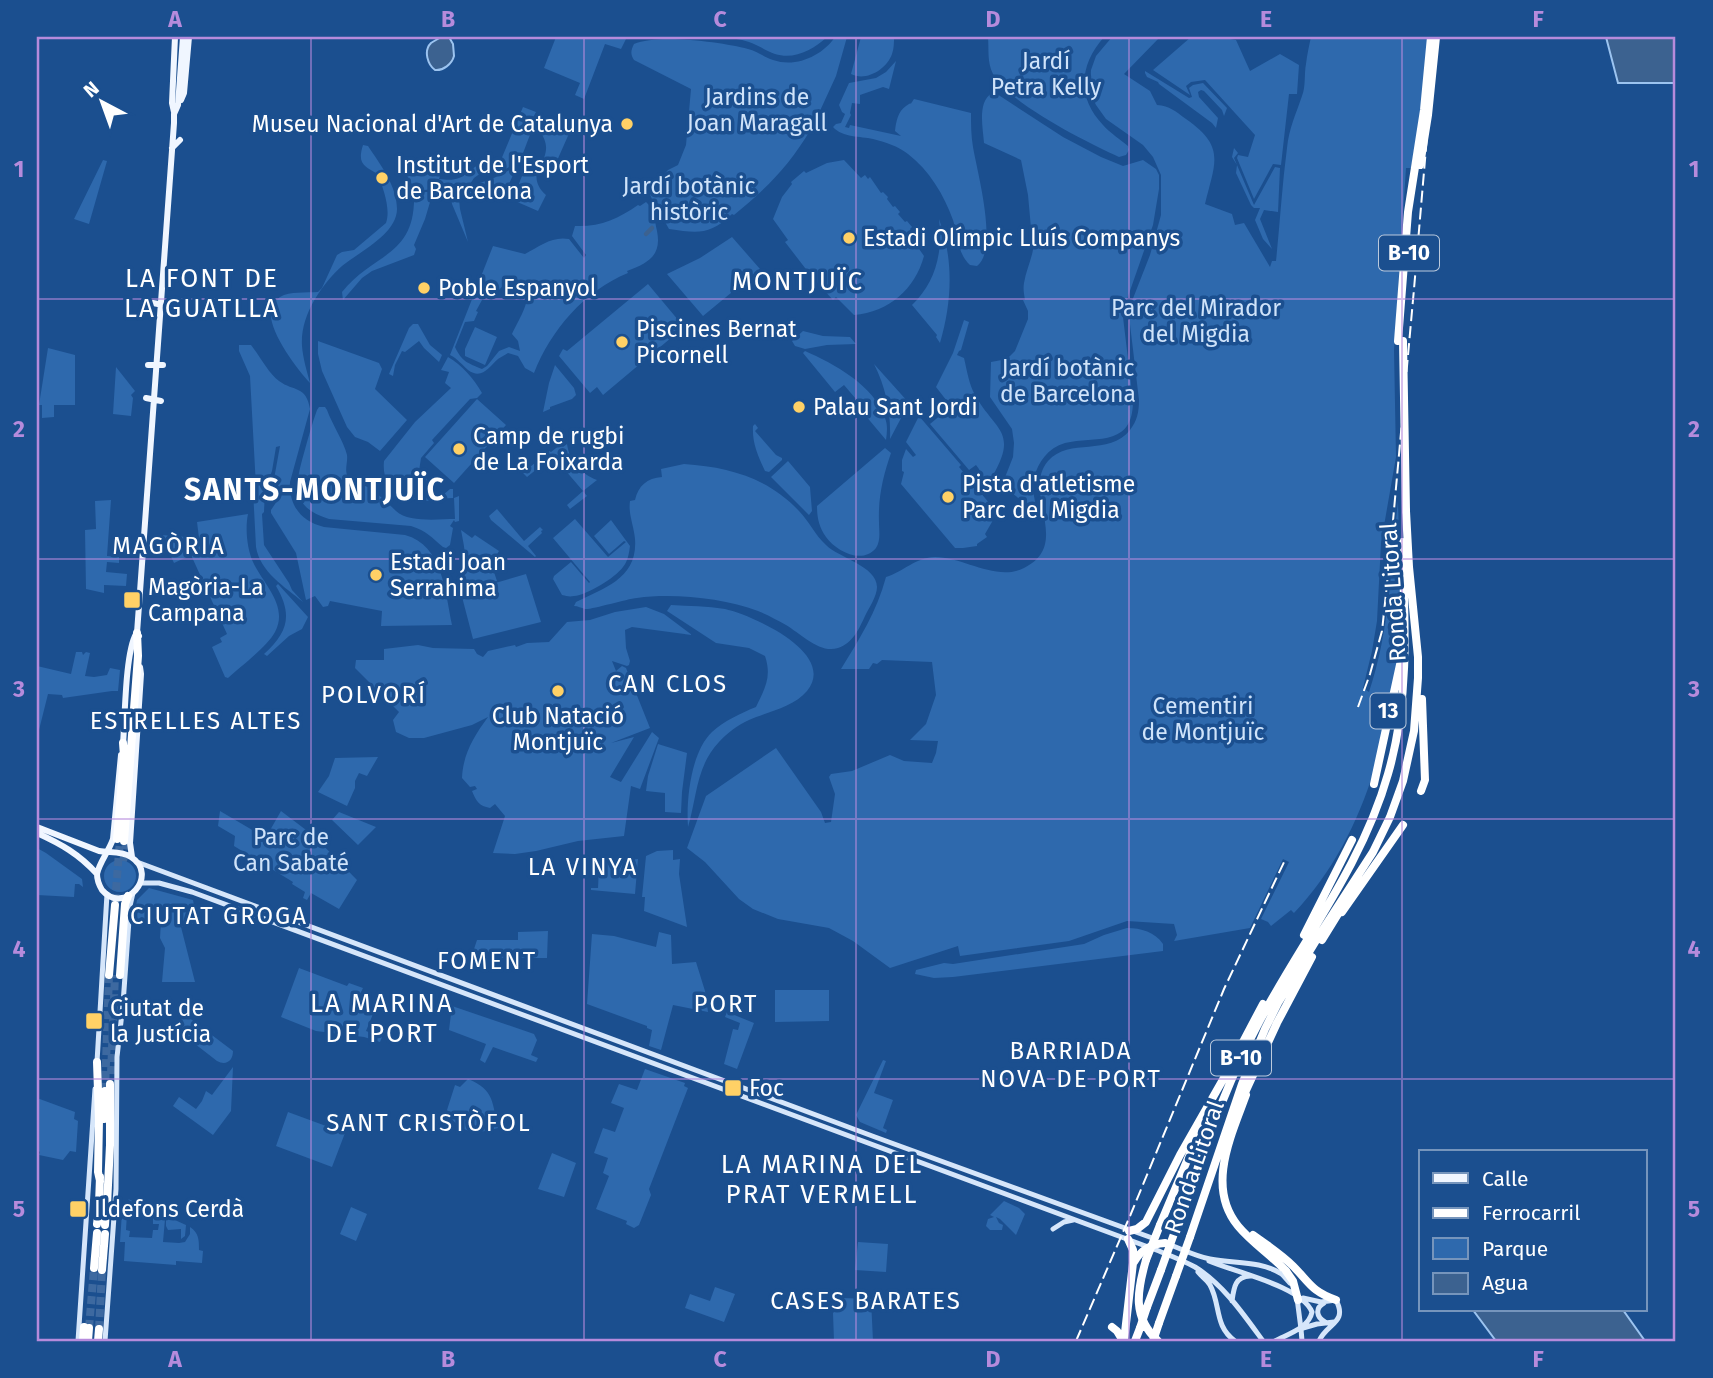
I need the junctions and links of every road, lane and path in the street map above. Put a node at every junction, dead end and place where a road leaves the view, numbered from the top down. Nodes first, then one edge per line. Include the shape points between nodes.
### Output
1 (175, 37) edge
2 (183, 37) edge
3 (189, 37) edge
4 (1433, 37) edge
5 (178, 104) junction
6 (174, 114) junction
7 (180, 140) dead end
8 (172, 148) junction
9 (146, 398) dead end
10 (157, 401) junction
11 (1404, 511) junction
12 (137, 633) junction
13 (1405, 639) junction
14 (1418, 657) junction
15 (136, 735) junction
16 (123, 743) junction
17 (1374, 784) dead end
18 (1421, 792) dead end
19 (1403, 825) dead end
20 (37, 827) edge
21 (37, 833) edge
22 (1352, 840) dead end
23 (122, 841) junction
24 (108, 852) junction
25 (117, 852) junction
26 (103, 860) junction
27 (135, 860) junction
28 (97, 874) junction
29 (140, 883) junction
30 (201, 887) junction
31 (107, 894) junction
32 (131, 894) junction
33 (200, 895) junction
34 (117, 905) tunnel mouth
35 (1318, 933) junction
36 (1310, 955) junction
37 (1294, 956) junction
38 (415, 966) junction
39 (412, 974) junction
40 (118, 977) junction
41 (559, 1020) junction
42 (556, 1028) junction
43 (97, 1062) junction
44 (701, 1073) junction
45 (1225, 1076) junction
46 (1253, 1076) junction
47 (698, 1080) junction
48 (107, 1087) tunnel mouth
49 (1219, 1087) junction
50 (845, 1130) junction
51 (1223, 1143) junction
52 (1199, 1167) junction
53 (104, 1182) junction
54 (1074, 1220) junction
55 (1234, 1220) junction
56 (1054, 1229) dead end
57 (1128, 1235) junction
58 (1165, 1242) junction
59 (1148, 1247) junction
60 (1198, 1256) junction
61 (1133, 1263) junction
62 (1191, 1265) junction
63 (98, 1269) tunnel mouth
64 (1284, 1273) junction
65 (1254, 1275) junction
66 (1296, 1297) junction
67 (1232, 1301) junction
68 (1331, 1301) junction
69 (1325, 1322) junction
70 (1337, 1322) junction
71 (1112, 1327) dead end
72 (93, 1328) junction
73 (1294, 1331) junction
74 (1261, 1339) edge
75 (1302, 1340) edge
76 (81, 1341) edge
77 (88, 1341) edge
78 (102, 1341) edge
79 (1123, 1341) edge
80 (1135, 1341) edge
81 (1155, 1341) edge
82 (1235, 1341) edge
83 (1275, 1341) edge
84 (1319, 1341) edge

1 - 6 main road
2 - 5 main road
3 - 5 main road via 184,93
4 - 11 highway, Ronda Litoral / B-10, bridge via 1428,115 1408,212 1400,341
5 - 6 main road
6 - 8 main road
7 - 8 main road
8 - 10 main road
9 - 10 main road
10 - 12 main road
11 - 13 highway, Ronda Litoral / B-10
11 - 14 highway, Ronda Litoral / B-10
12 - 15 main road via 141,674
12 - 16 main road via 129,660
12 - 23 highway
13 - 17 highway, 13
13 - 35 highway, Ronda Litoral / B-10 via 1401,711 1388,775
14 - 18 highway via 1425,780
14 - 35 highway, Ronda Litoral / B-10 via 1412,745 1396,801 1367,863
15 - 23 highway
15 - 27 main road via 130,843
16 - 23 highway
16 - 24 main road
19 - 35 highway via 1384,855
20 - 24 main road
21 - 28 main road via 71,850
22 - 35 highway
24 - 25 main road
24 - 26 main road
25 - 26 main road
25 - 27 main road
26 - 28 main road
27 - 29 main road via 141,871
27 - 30 main road
28 - 31 main road
29 - 32 main road
29 - 33 main road via 165,884
30 - 33 main road
30 - 38 main road
31 - 32 main road via 117,898
31 - 43 main road
32 - 40 highway via 125,904
33 - 39 main road
34 - 40 highway
35 - 36 highway, Ronda Litoral / B-10
35 - 37 highway
36 - 46 highway
36 - 51 highway, Ronda Litoral / B-10 via 1258,1044
37 - 45 highway
37 - 52 highway, Ronda Litoral / B-10 via 1241,1057
38 - 39 main road
38 - 41 main road
39 - 42 main road
40 - 78 main road via 116,1189
41 - 42 main road
41 - 44 main road
42 - 47 main road
43 - 53 highway via 98,1172
43 - 76 main road
44 - 47 main road
44 - 50 main road
45 - 49 highway
45 - 52 highway
46 - 51 highway
46 - 55 highway via 1222,1181 1223,1197
47 - 50 main road
48 - 53 highway via 110,1145
49 - 57 highway via 1146,1222
49 - 81 highway, bridge via 1146,1260 1139,1308
50 - 54 main road
50 - 57 main road
51 - 81 highway, Ronda Litoral / B-10, bridge
52 - 80 highway, Ronda Litoral / B-10, bridge
53 - 63 highway
54 - 56 main road
54 - 57 main road
55 - 64 highway
55 - 68 highway
57 - 58 main road
57 - 59 main road
57 - 61 highway
58 - 59 highway
58 - 60 main road
59 - 61 highway
59 - 62 main road
60 - 64 main road via 1259,1264
60 - 65 main road
61 - 79 highway
62 - 67 main road
62 - 82 main road via 1210,1286 1222,1326
64 - 66 highway, bridge via 1294,1285
65 - 66 main road
65 - 67 main road via 1237,1281
66 - 68 main road
66 - 73 main road via 1312,1312 1310,1320
66 - 75 main road, bridge
67 - 74 main road
68 - 69 main road via 1317,1311
68 - 70 main road via 1340,1312
69 - 70 main road
69 - 73 main road
70 - 84 main road
71 - 79 highway
72 - 76 highway
72 - 77 highway
72 - 78 highway
73 - 83 main road

